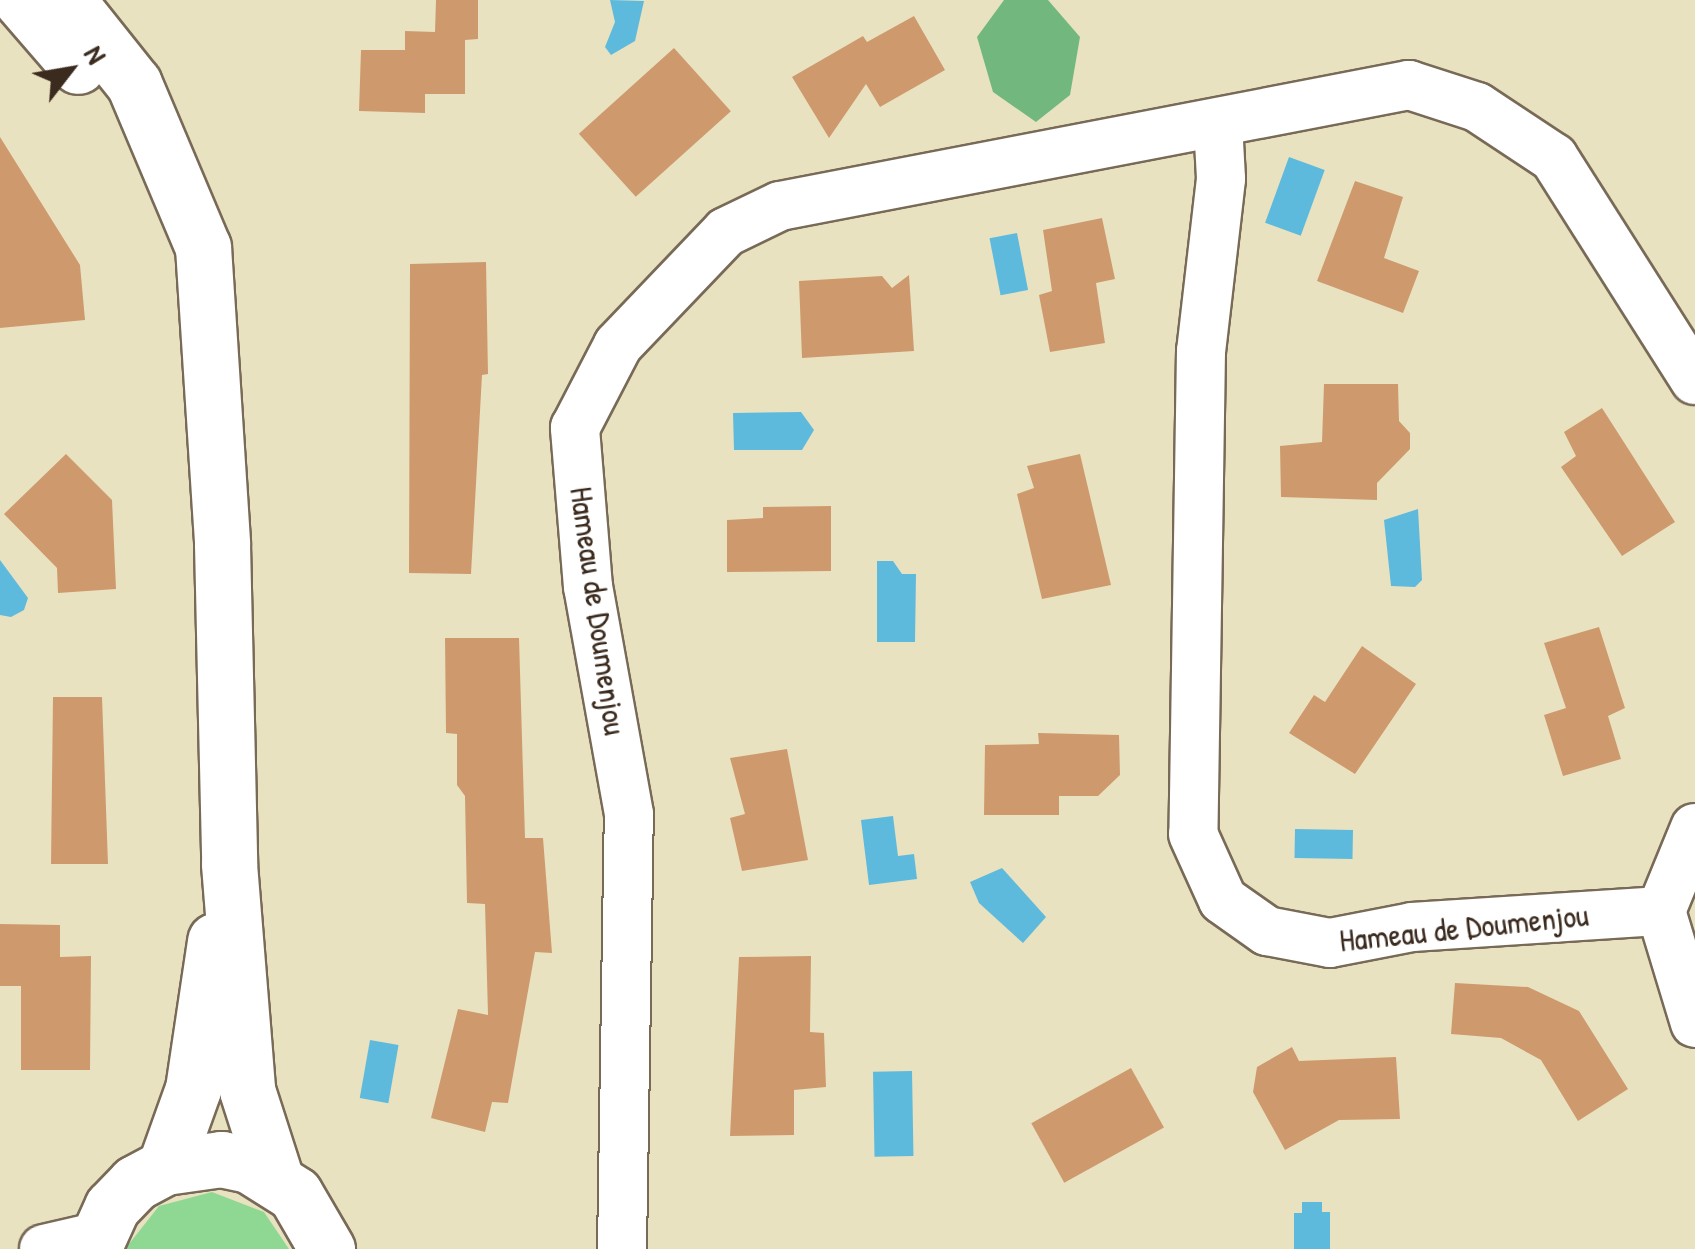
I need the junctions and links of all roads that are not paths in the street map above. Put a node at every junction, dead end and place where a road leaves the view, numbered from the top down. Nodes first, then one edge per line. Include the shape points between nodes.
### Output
1 (21, 0) edge
2 (66, 0) edge
3 (1218, 124) junction
4 (206, 311) junction
5 (1695, 380) edge
6 (1695, 828) edge
7 (229, 864) junction
8 (1661, 911) junction
9 (1695, 1023) edge
10 (165, 1167) junction
11 (274, 1177) junction
12 (78, 1245) edge
13 (334, 1245) edge
14 (622, 1249) edge

1 - 4 street via 131,139
2 - 4 street via 134,84 164,145 203,246
3 - 5 street, Hameau de Doumenjou via 1409,85 1477,108 1554,158
3 - 8 street, Hameau de Doumenjou via 1221,179 1201,351 1193,834 1224,900 1267,932 1330,943 1412,927
3 - 14 street, Hameau de Doumenjou via 780,206 726,232 618,345 575,428 588,587 629,814
4 - 7 street via 222,544
6 - 8 street
7 - 10 street via 194,1089
7 - 11 street via 247,1090
8 - 9 street
10 - 11 street via 221,1159
10 - 12 street via 123,1195
11 - 13 street

